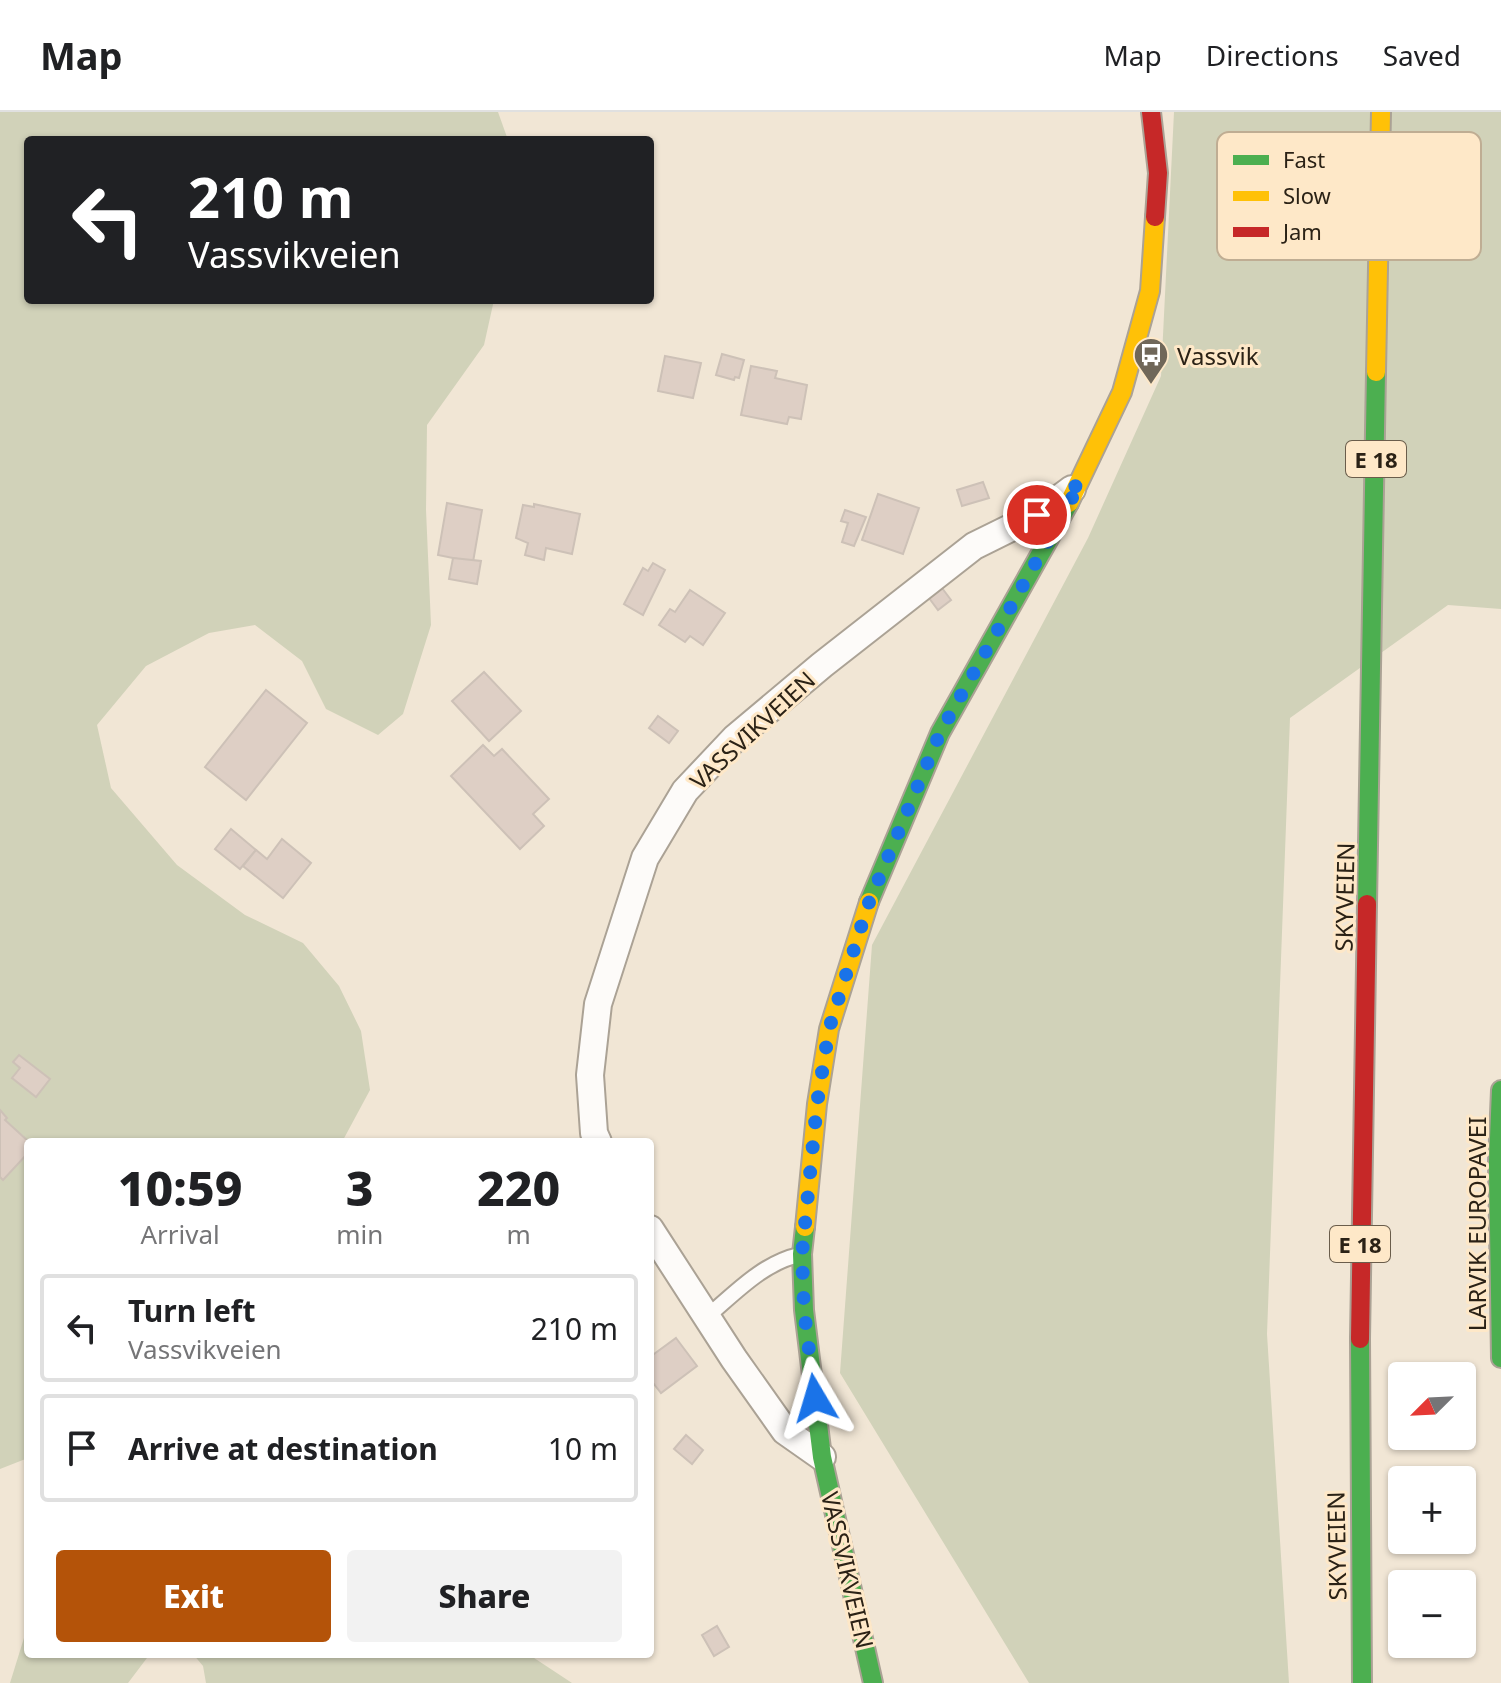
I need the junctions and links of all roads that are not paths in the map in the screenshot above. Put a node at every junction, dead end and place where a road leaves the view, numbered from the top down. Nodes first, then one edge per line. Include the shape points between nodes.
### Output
1 (1151, 112) edge
2 (1381, 112) edge
3 (1381, 132) edge
4 (1378, 260) edge
5 (1081, 482) junction
6 (1501, 1090) edge
7 (596, 1138) edge
8 (654, 1235) edge
9 (802, 1254) junction
10 (708, 1316) junction
11 (1501, 1358) edge
12 (822, 1457) junction
13 (873, 1683) edge
14 (1362, 1683) edge

1 - 5 main road, VASSVIKVEIEN via 1158,173 1150,291 1122,392
2 - 3 main road, SKYVEIEN / E 18
4 - 14 main road, SKYVEIEN / E 18 via 1360,1278
5 - 7 street, VASSVIKVEIEN via 1037,515 974,546 735,738 685,791 645,858 598,1004 590,1075
5 - 9 main road, VASSVIKVEIEN via 940,733 868,905 829,1029
6 - 11 main road, LARVIK EUROPAVEI
8 - 10 street, VASSVIKVEIEN
9 - 10 lane via 784,1258
9 - 12 main road, VASSVIKVEIEN
10 - 12 street, VASSVIKVEIEN via 785,1431
12 - 13 main road, VASSVIKVEIEN

